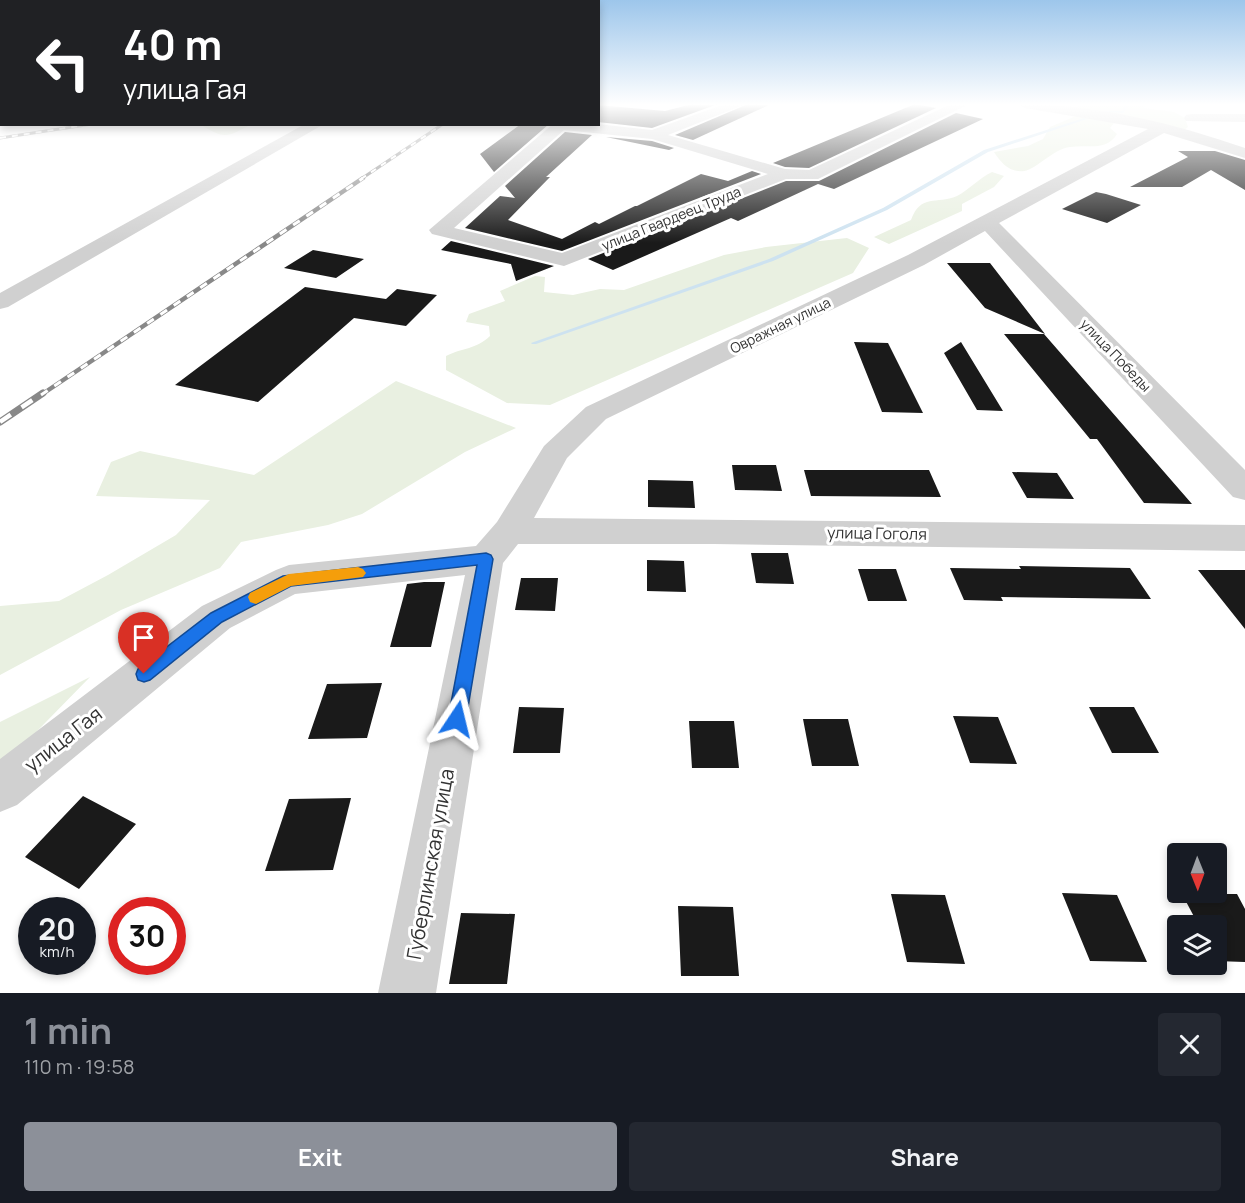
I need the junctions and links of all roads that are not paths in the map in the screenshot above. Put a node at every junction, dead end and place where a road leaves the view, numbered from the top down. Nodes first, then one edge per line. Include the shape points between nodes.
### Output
1 (270, 150) edge
2 (532, 150) edge
3 (705, 150) edge
4 (864, 150) edge
5 (1122, 150) edge
6 (784, 174) junction
7 (987, 222) junction
8 (0, 302) edge
9 (1245, 489) edge
10 (1245, 538) edge
11 (497, 545) junction
12 (0, 788) edge
13 (407, 993) edge

1 - 8 street
2 - 6 street, улица Гвардеец Труда via 439,230 564,260
3 - 6 street
4 - 6 street, улица Гвардеец Труда via 812,175
5 - 7 street, Овражная улица
7 - 9 street, улица Победы
7 - 11 street, Овражная улица via 596,413 555,453
10 - 11 street, улица Гоголя via 714,531
11 - 12 street, улица Гая via 289,580 216,617
11 - 13 street, Губерлинская улица

